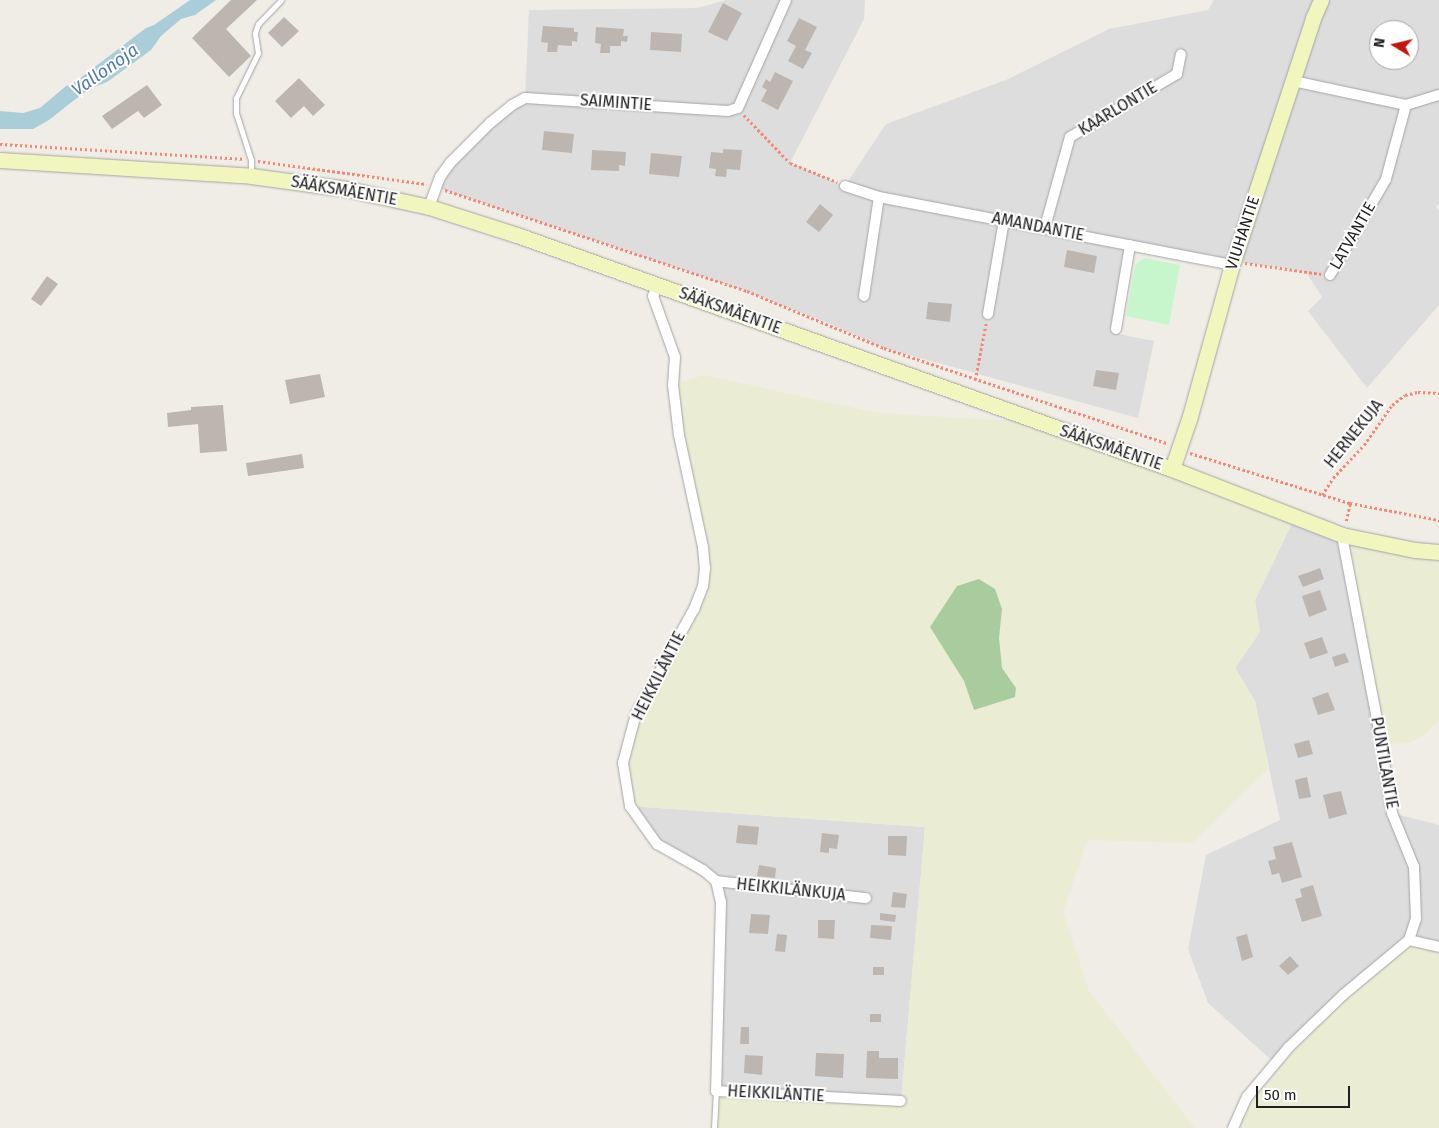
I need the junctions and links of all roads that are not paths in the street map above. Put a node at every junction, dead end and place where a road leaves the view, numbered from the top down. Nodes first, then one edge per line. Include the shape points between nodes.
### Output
1 (281, 0) edge
2 (786, 0) edge
3 (1321, 0) edge
4 (1181, 54) dead end
5 (1293, 81) junction
6 (1439, 95) edge
7 (1406, 105) junction
8 (0, 160) edge
9 (251, 176) junction
10 (845, 186) road end
11 (879, 197) junction
12 (429, 207) junction
13 (1004, 220) junction
14 (1046, 227) junction
15 (1130, 245) junction
16 (1233, 263) junction
17 (1330, 275) road end
18 (658, 285) junction
19 (864, 296) dead end
20 (988, 314) road end
21 (1116, 329) dead end
22 (1172, 469) junction
23 (1342, 535) junction
24 (1439, 552) edge
25 (716, 881) junction
26 (866, 898) dead end
27 (1408, 940) junction
28 (1439, 947) edge
29 (716, 1091) junction
30 (901, 1101) dead end
31 (714, 1128) edge
32 (1233, 1128) edge

1 - 9 lane via 258,24 255,33 258,53 236,98 236,113 251,160
2 - 12 street, SAIMINTIE via 738,108 728,111 525,98 490,122 450,163 440,177
3 - 5 street, VIUHANTIE
4 - 14 street, KAARLONTIE via 1177,74 1070,137
5 - 7 street
5 - 16 street, VIUHANTIE
6 - 7 street
7 - 17 street, LATVANTIE via 1386,179
8 - 9 street, SÄÄKSMÄENTIE
9 - 12 street, SÄÄKSMÄENTIE via 347,189
10 - 11 street, AMANDANTIE
11 - 13 street, AMANDANTIE
11 - 19 street
12 - 18 street, SÄÄKSMÄENTIE
13 - 14 street, AMANDANTIE
13 - 20 street
14 - 15 street, AMANDANTIE
15 - 16 street, AMANDANTIE
15 - 21 street
16 - 22 street, VIUHANTIE
18 - 22 street, SÄÄKSMÄENTIE
18 - 25 street, HEIKKILÄNTIE via 653,296 675,357 673,385 679,435 705,568 703,586 694,609 636,714 623,763 630,806 657,844
22 - 23 street, SÄÄKSMÄENTIE
23 - 24 street, SÄÄKSMÄENTIE
23 - 27 street, PUNTILANTIE via 1392,813 1414,867 1416,920
25 - 26 street, HEIKKILÄNKUJA
25 - 29 street, HEIKKILÄNTIE via 721,902
27 - 28 street
27 - 32 street via 1343,995 1289,1048 1247,1097
29 - 30 street, HEIKKILÄNTIE
29 - 31 lane

